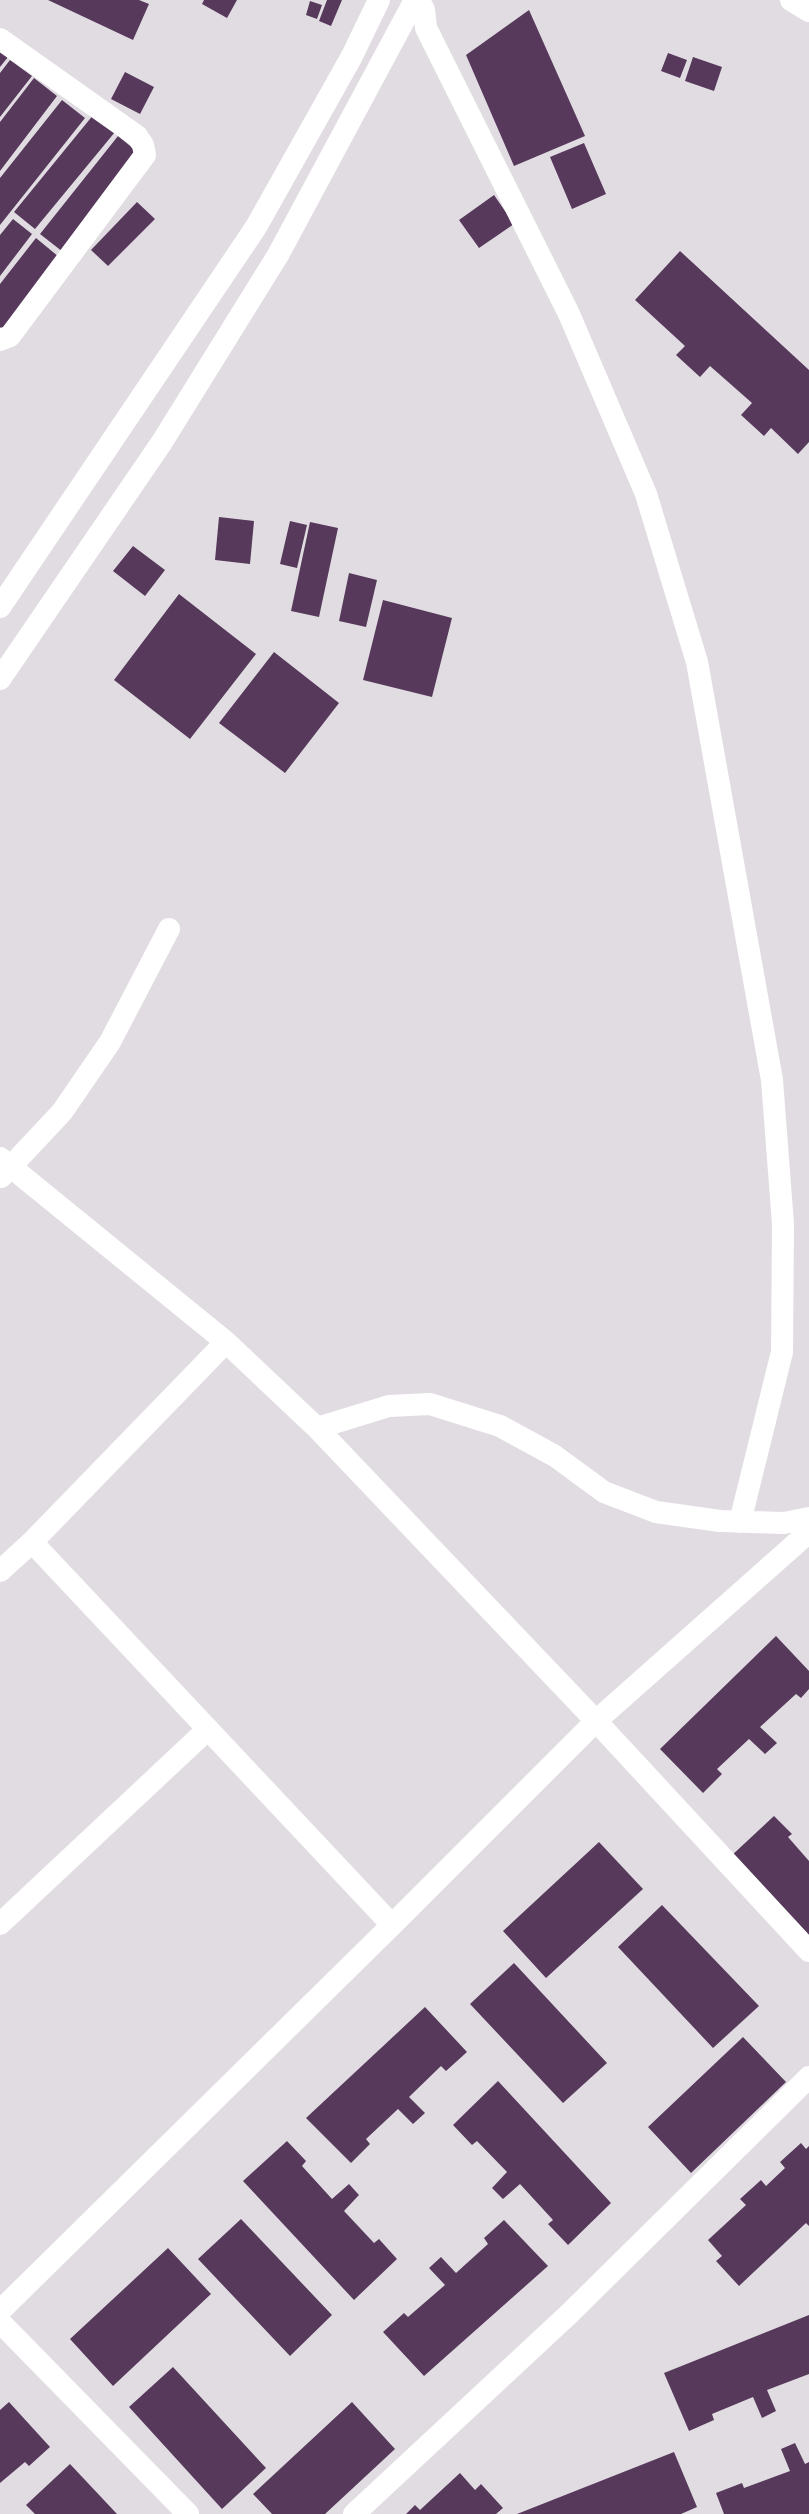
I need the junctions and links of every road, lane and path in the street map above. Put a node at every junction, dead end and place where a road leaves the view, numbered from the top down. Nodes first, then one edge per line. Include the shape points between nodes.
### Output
1 (379, 0) edge
2 (415, 0) edge
3 (419, 0) edge
4 (791, 0) edge
5 (809, 12) edge
6 (0, 38) edge
7 (0, 340) edge
8 (0, 607) edge
9 (0, 679) edge
10 (169, 929) dead end
11 (4, 1167) edge
12 (226, 1342) junction
13 (316, 1428) junction
14 (809, 1518) edge
15 (740, 1522) junction
16 (809, 1532) edge
17 (32, 1542) junction
18 (0, 1571) edge
19 (596, 1721) junction
20 (208, 1729) junction
21 (0, 1924) edge
22 (392, 1926) junction
23 (809, 1951) edge
24 (809, 2077) edge
25 (0, 2311) edge
26 (0, 2322) edge
27 (188, 2514) edge
28 (354, 2514) edge

1 - 8 street via 352,56 256,226
2 - 9 street via 278,255 162,442
3 - 15 street via 424,10 426,28 569,314 646,494 697,662 772,1080 783,1224 782,1352
4 - 5 street
6 - 7 street via 137,136 144,145 145,155 10,336
10 - 11 street via 110,1042 62,1112
11 - 12 street
12 - 13 street
12 - 17 street
13 - 15 street via 389,1406 430,1404 500,1426 555,1456 611,1495 656,1512
13 - 19 street
14 - 15 street via 784,1523
16 - 19 street
17 - 18 street
17 - 20 street
19 - 22 street
19 - 23 street
20 - 21 street
20 - 22 street
22 - 25 street
24 - 28 street via 569,2314
26 - 27 street

